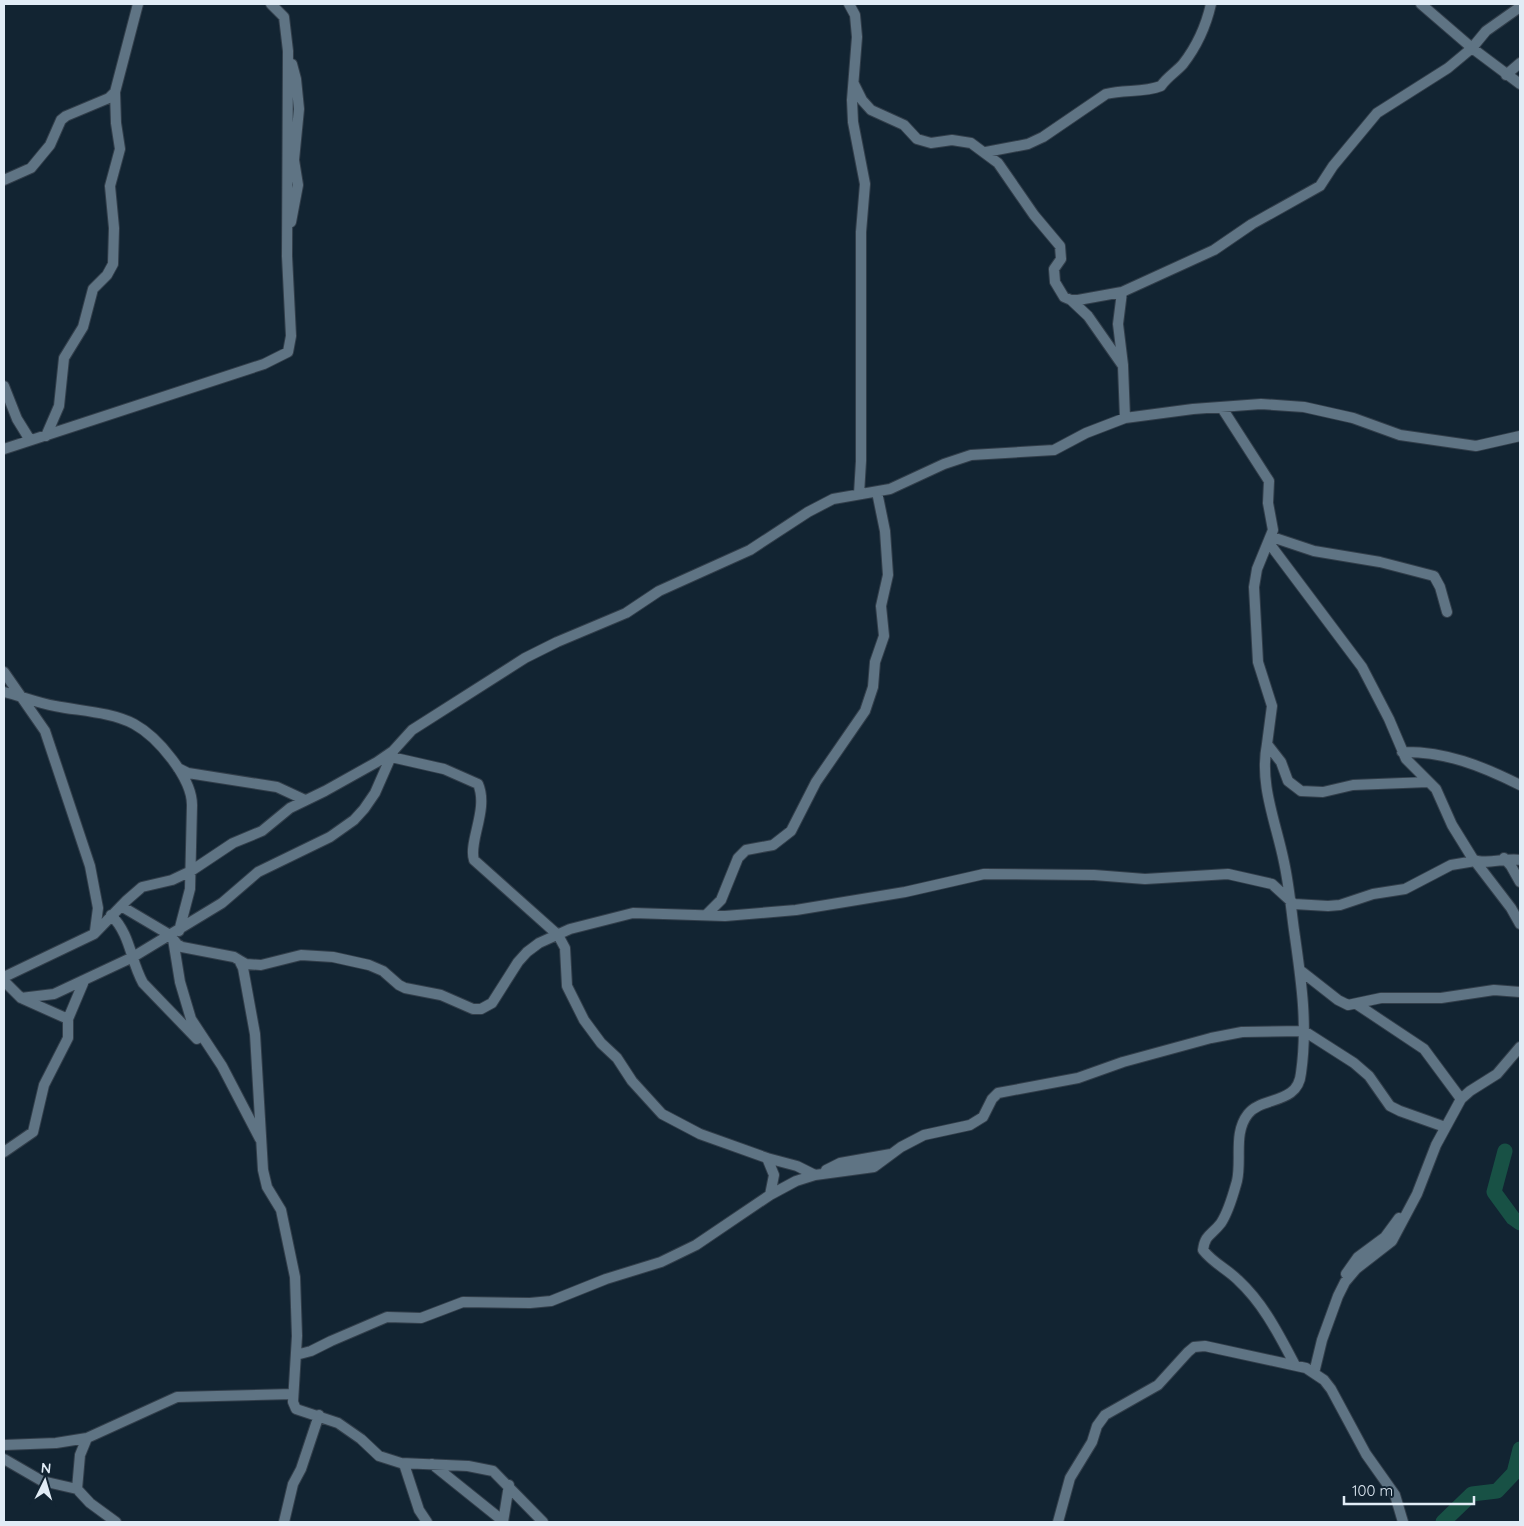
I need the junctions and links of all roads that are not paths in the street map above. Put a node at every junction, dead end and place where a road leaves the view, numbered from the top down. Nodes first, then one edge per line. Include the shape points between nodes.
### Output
1 (138, 4) edge
2 (271, 4) edge
3 (278, 4) edge
4 (849, 4) edge
5 (1211, 4) edge
6 (1421, 4) edge
7 (1520, 7) edge
8 (284, 17) junction
9 (1472, 48) junction
10 (1520, 63) edge
11 (1506, 75) junction
12 (854, 84) junction
13 (1520, 84) edge
14 (115, 92) junction
15 (986, 152) junction
16 (4, 180) edge
17 (1122, 292) junction
18 (1071, 300) junction
19 (1123, 366) junction
20 (4, 386) edge
21 (1222, 408) junction
22 (1125, 418) junction
23 (46, 436) junction
24 (1520, 436) edge
25 (30, 440) junction
26 (4, 449) edge
27 (877, 492) junction
28 (859, 494) junction
29 (1271, 540) junction
30 (1447, 612) dead end
31 (4, 672) edge
32 (4, 692) edge
33 (21, 694) junction
34 (1267, 744) junction
35 (1402, 752) junction
36 (392, 754) junction
37 (177, 767) junction
38 (1428, 782) junction
39 (1520, 785) edge
40 (305, 800) junction
41 (1504, 858) junction
42 (1520, 860) edge
43 (1475, 861) junction
44 (191, 871) junction
45 (1520, 882) edge
46 (1290, 901) junction
47 (121, 906) junction
48 (707, 914) junction
49 (112, 915) junction
50 (1520, 922) edge
51 (94, 934) junction
52 (174, 935) junction
53 (558, 935) junction
54 (133, 957) junction
55 (239, 960) junction
56 (1301, 971) junction
57 (4, 977) edge
58 (84, 980) junction
59 (4, 982) edge
60 (1520, 992) edge
61 (21, 998) junction
62 (1358, 1004) junction
63 (68, 1020) junction
64 (1304, 1031) junction
65 (1520, 1047) edge
66 (216, 1056) junction
67 (1461, 1099) junction
68 (1445, 1127) junction
69 (262, 1144) junction
70 (4, 1152) edge
71 (767, 1158) junction
72 (818, 1174) junction
73 (770, 1196) junction
74 (296, 1354) junction
75 (1295, 1365) junction
76 (1314, 1373) junction
77 (293, 1394) junction
78 (319, 1415) junction
79 (86, 1438) junction
80 (4, 1446) edge
81 (4, 1459) edge
82 (401, 1463) junction
83 (432, 1464) junction
84 (509, 1485) junction
85 (77, 1489) junction
86 (116, 1522) edge
87 (284, 1522) edge
88 (427, 1522) edge
89 (503, 1522) edge
90 (543, 1522) edge
91 (1058, 1522) edge
92 (1402, 1522) edge

1 - 14 street
2 - 8 street
3 - 8 street
4 - 12 street via 855,15 857,37
5 - 15 street via 1197,44 1161,86 1106,94 1044,137 1028,144
6 - 9 street
7 - 9 street via 1486,31
8 - 23 street via 288,51 291,336 288,352 264,364
9 - 11 street
9 - 17 street via 1427,82 1377,113 1314,190 1252,224 1214,250
10 - 11 street
11 - 13 street
12 - 15 street via 862,100 872,110 904,125 917,139 931,143 961,140
12 - 28 street via 853,122 865,184 861,232
14 - 16 street via 109,98 66,116 50,145 31,168
14 - 23 street via 120,150 110,186 113,264 93,289 83,326 64,358 61,397
15 - 18 street via 998,163 1060,246 1061,259 1054,269 1055,282 1064,297
17 - 18 street
17 - 19 street via 1118,324
18 - 19 street via 1088,316
19 - 22 street
20 - 25 street via 17,420
21 - 22 street
21 - 24 street via 1262,404 1304,407 1353,418 1400,435 1476,446
21 - 29 street via 1269,481
22 - 27 street via 1054,450 971,455
23 - 25 street
25 - 26 street
27 - 28 street
27 - 48 street via 885,531 888,575 881,606 884,636 865,710 816,782 790,831 773,845 746,850 738,858 721,900
28 - 36 street via 833,499 750,550 659,591 626,613 525,658 412,730
29 - 30 street via 1434,576
29 - 34 street via 1254,587 1258,662 1272,706
29 - 35 street via 1370,680
31 - 33 street
32 - 33 street
33 - 37 street via 43,704 132,723 153,738
33 - 51 street via 45,731 85,847 98,902
34 - 38 street via 1281,762 1288,781 1301,791 1323,792 1353,786
34 - 46 street via 1264,778
35 - 38 street
35 - 39 street via 1421,751 1459,758
36 - 40 street
36 - 52 street via 375,794 354,820 314,846 258,872 222,903
36 - 53 street via 444,769 478,784 481,800 472,850 474,860
37 - 40 street via 188,773 277,788
37 - 44 street via 192,793
38 - 43 street via 1436,789 1452,825
40 - 44 street via 262,831 233,843
41 - 42 street
41 - 43 street
41 - 45 street
43 - 46 street via 1451,865 1405,889 1360,897 1340,905 1301,905
43 - 50 street
44 - 47 street via 172,880 142,887
44 - 52 street via 189,898
46 - 48 street via 1272,884 1228,874 1145,879 984,874 905,892 796,910 725,916
46 - 56 street
47 - 49 street
47 - 52 street
48 - 53 street via 633,913
49 - 51 street
49 - 54 street via 124,930
51 - 57 street
52 - 54 street
52 - 55 street via 182,947
52 - 66 street via 186,1006 194,1025
53 - 55 street via 527,952 492,1003 481,1009 441,994 405,988 383,971 340,958 301,955 261,965
53 - 71 street via 565,948 567,986 584,1020 662,1114 700,1134
54 - 58 street
54 - 66 street via 143,983
55 - 69 street via 246,977 255,1034
56 - 62 street via 1338,1000 1348,1005
56 - 64 street
58 - 61 street via 54,994
58 - 63 street
59 - 61 street
60 - 62 street via 1494,990 1441,998 1381,998
61 - 63 street
62 - 67 street via 1424,1049
63 - 70 street via 68,1038 44,1085 33,1132
64 - 68 street via 1369,1076 1390,1106
64 - 72 street via 1242,1032 1211,1038 1078,1078 998,1093 983,1117 970,1125 930,1133 874,1167
64 - 75 street via 1299,1085 1282,1098 1251,1110 1243,1121 1232,1197 1220,1223 1204,1239 1203,1250 1212,1262 1239,1280 1258,1302
65 - 67 street via 1497,1074
66 - 69 street
67 - 68 street
68 - 76 street via 1406,1213 1396,1220 1385,1237 1352,1264 1346,1274 1322,1340
69 - 74 street via 267,1187 281,1210 295,1277
71 - 72 street
71 - 73 street via 774,1175
72 - 73 street via 796,1181
73 - 74 street via 678,1255 561,1298 530,1304 463,1302 421,1318 387,1317 311,1351
74 - 77 street
75 - 76 street
75 - 91 street via 1205,1346 1194,1347 1158,1385 1105,1416 1097,1426 1092,1442 1070,1478
76 - 92 street via 1331,1389 1366,1454 1395,1495
77 - 78 street via 296,1410
77 - 79 street via 177,1397
78 - 82 street via 351,1431 378,1456
78 - 87 street via 293,1484
79 - 80 street
79 - 85 street via 80,1456
81 - 85 street via 42,1481
82 - 83 street
82 - 88 street
83 - 84 street via 493,1470
83 - 89 street
84 - 89 street
84 - 90 street
85 - 86 street

